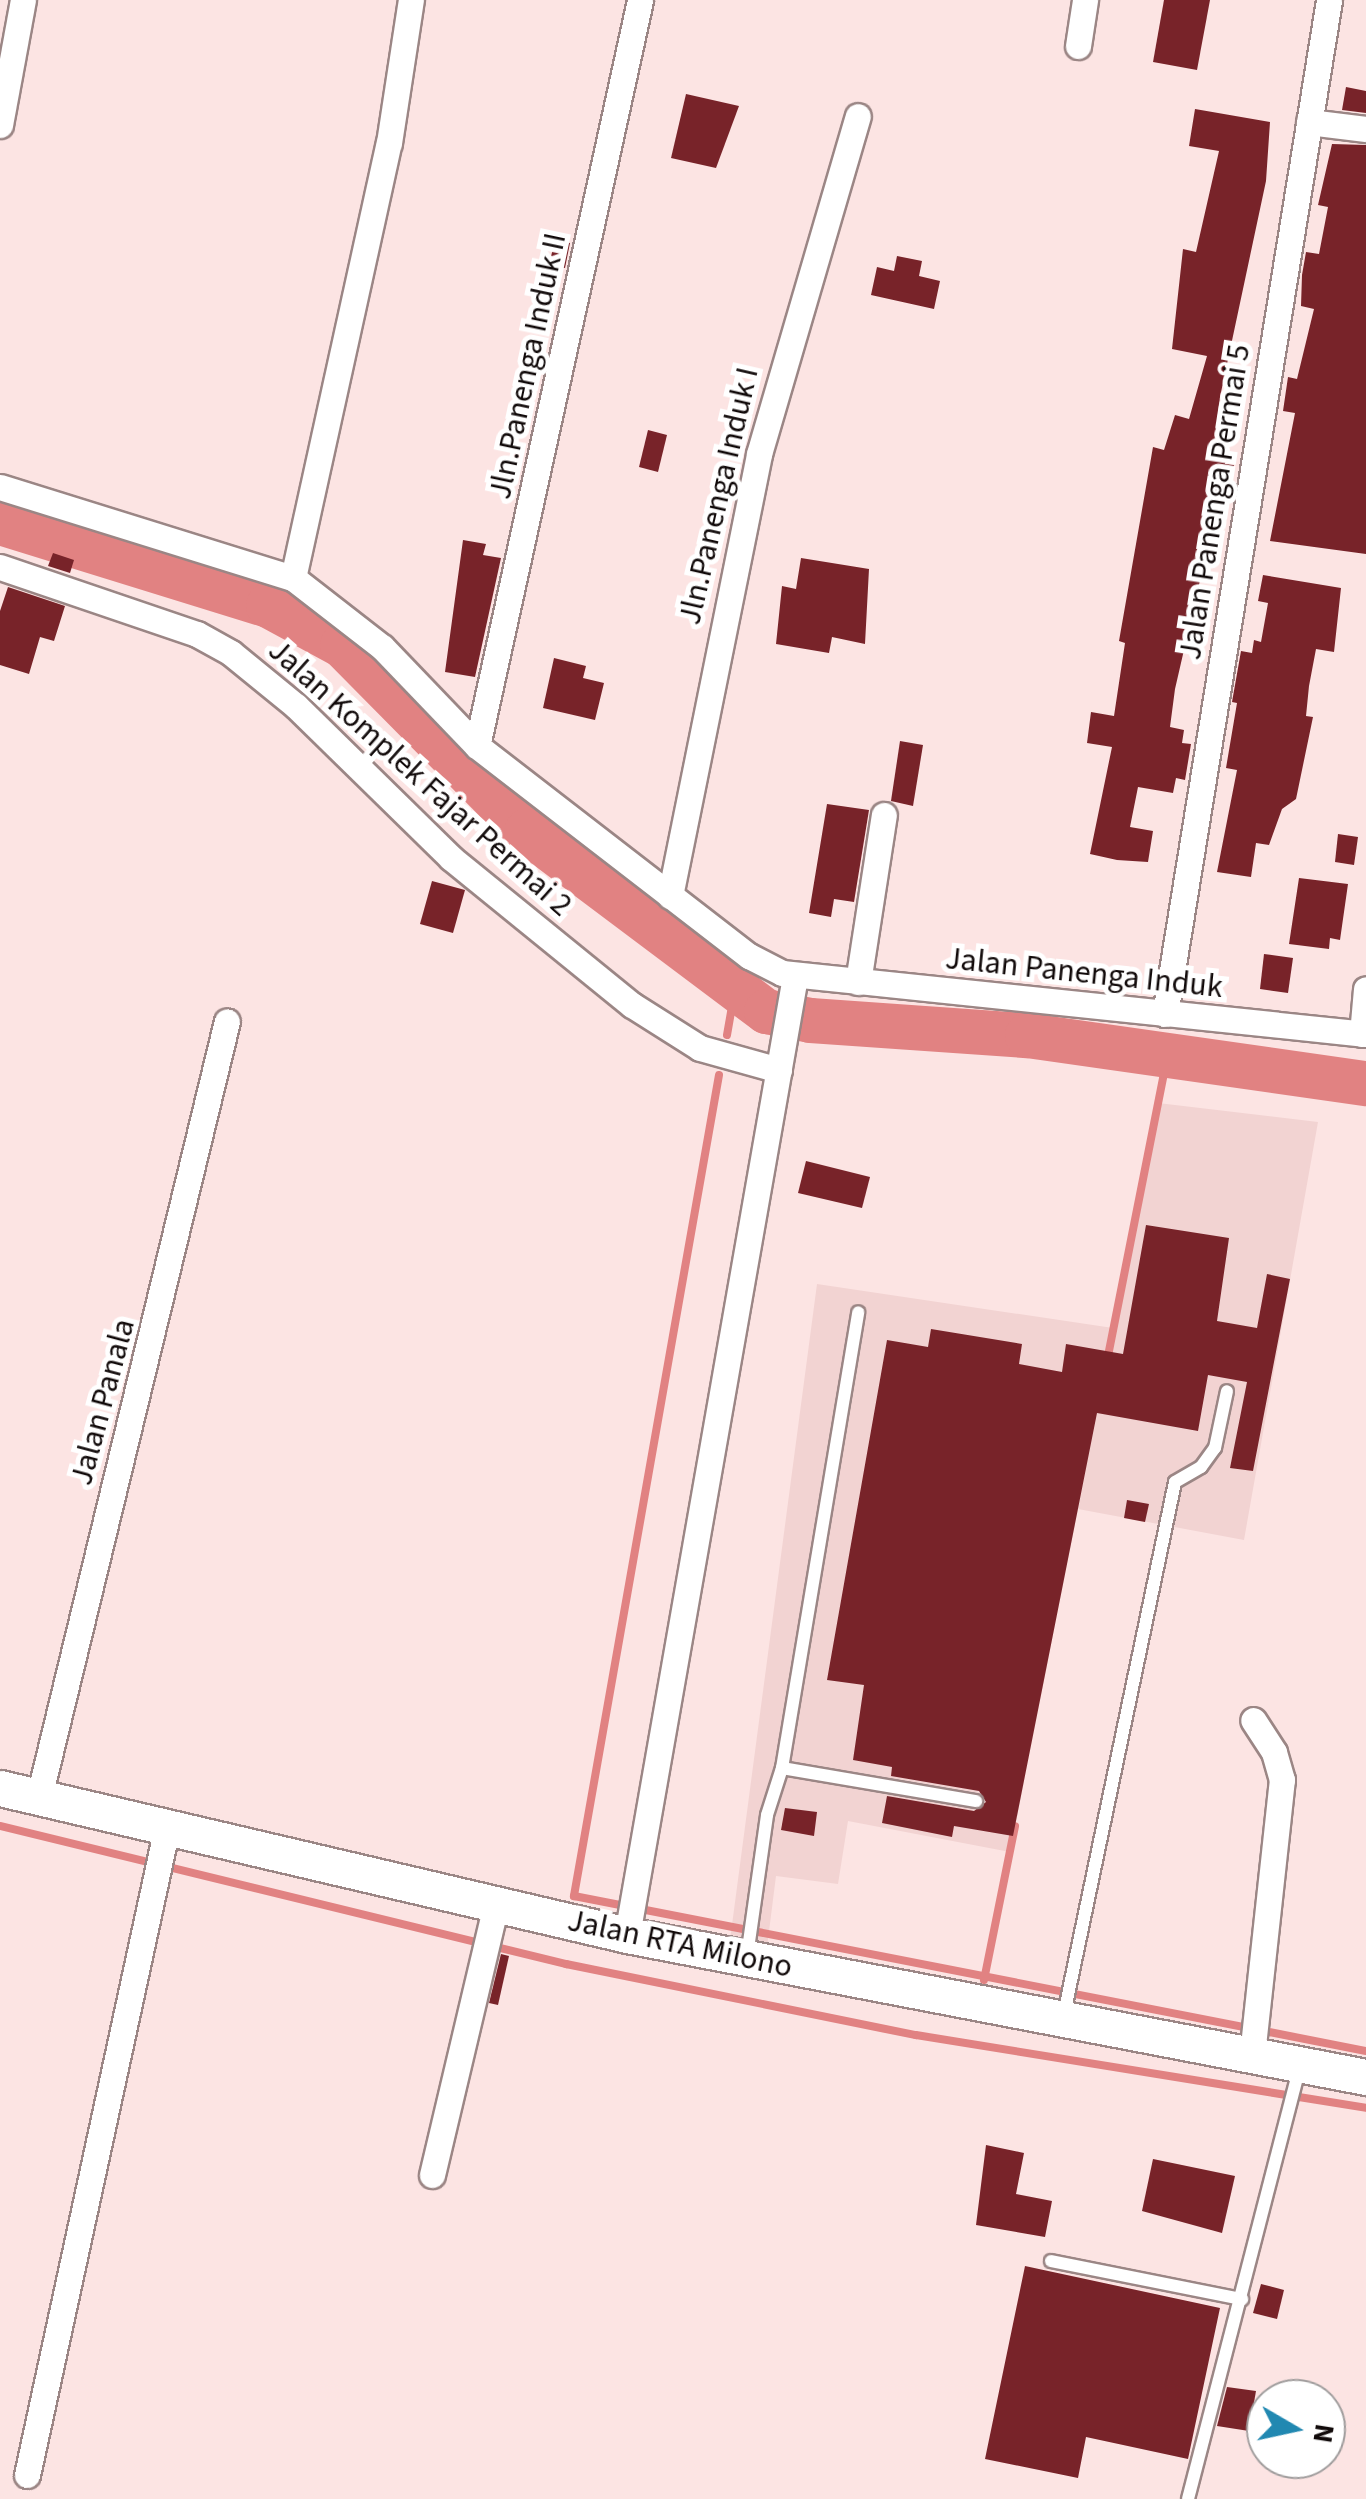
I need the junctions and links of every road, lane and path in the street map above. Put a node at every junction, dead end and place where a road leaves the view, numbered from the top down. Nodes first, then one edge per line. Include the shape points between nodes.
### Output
1 (23, 0) edge
2 (411, 0) edge
3 (640, 0) edge
4 (1085, 0) edge
5 (1329, 0) edge
6 (1078, 46) dead end
7 (858, 116) dead end
8 (1310, 122) junction
9 (0, 125) edge
10 (1366, 129) edge
11 (0, 487) edge
12 (0, 567) edge
13 (292, 578) junction
14 (477, 746) junction
15 (884, 815) dead end
16 (670, 896) junction
17 (858, 982) junction
18 (794, 985) junction
19 (1366, 989) edge
20 (1165, 1014) junction
21 (226, 1022) dead end
22 (1364, 1034) edge
23 (778, 1070) junction
24 (858, 1312) dead end
25 (1227, 1391) dead end
26 (1253, 1720) dead end
27 (782, 1768) junction
28 (0, 1788) edge
29 (38, 1798) junction
30 (976, 1801) dead end
31 (167, 1826) junction
32 (496, 1904) junction
33 (627, 1935) junction
34 (747, 1951) junction
35 (1064, 2013) junction
36 (1252, 2055) junction
37 (1301, 2064) junction
38 (1366, 2077) edge
39 (432, 2174) dead end
40 (1050, 2262) dead end
41 (1242, 2299) junction
42 (28, 2475) dead end
43 (1188, 2499) edge

1 - 9 street
2 - 13 street via 389,143
3 - 14 street, Jln.Panenga Induk II
4 - 6 street
5 - 8 street, Jalan Panenga Permai 5
7 - 16 street, Jln.Panenga Induk I via 759,454
8 - 10 street
8 - 20 street, Jalan Panenga Permai 5
11 - 13 street
12 - 23 street, Jalan Komplek Fajar Permai 2 via 197,634 230,653 296,706 451,858 632,1005 700,1048
13 - 14 street, Jalan Panenga Induk via 382,647
14 - 16 street, Jalan Panenga Induk
15 - 17 street
16 - 18 street, Jalan Panenga Induk
17 - 18 street, Jalan Panenga Induk
17 - 20 street, Jalan Panenga Induk
18 - 23 street
19 - 22 street
20 - 22 street, Jalan Panenga Induk
21 - 29 street, Jalan Panala
23 - 33 street
24 - 27 lane
25 - 35 lane via 1215,1448 1201,1467 1175,1482
26 - 36 street via 1282,1780
27 - 30 lane
27 - 34 lane via 767,1815
28 - 29 street, Jalan RTA Milono
29 - 31 street, Jalan RTA Milono
31 - 32 street, Jalan RTA Milono
31 - 42 street
32 - 33 street, Jalan RTA Milono
32 - 39 street
33 - 34 street, Jalan RTA Milono
34 - 35 street, Jalan RTA Milono
35 - 36 street, Jalan RTA Milono
36 - 37 street, Jalan RTA Milono
37 - 38 street, Jalan RTA Milono
37 - 41 lane
40 - 41 lane
41 - 43 lane

